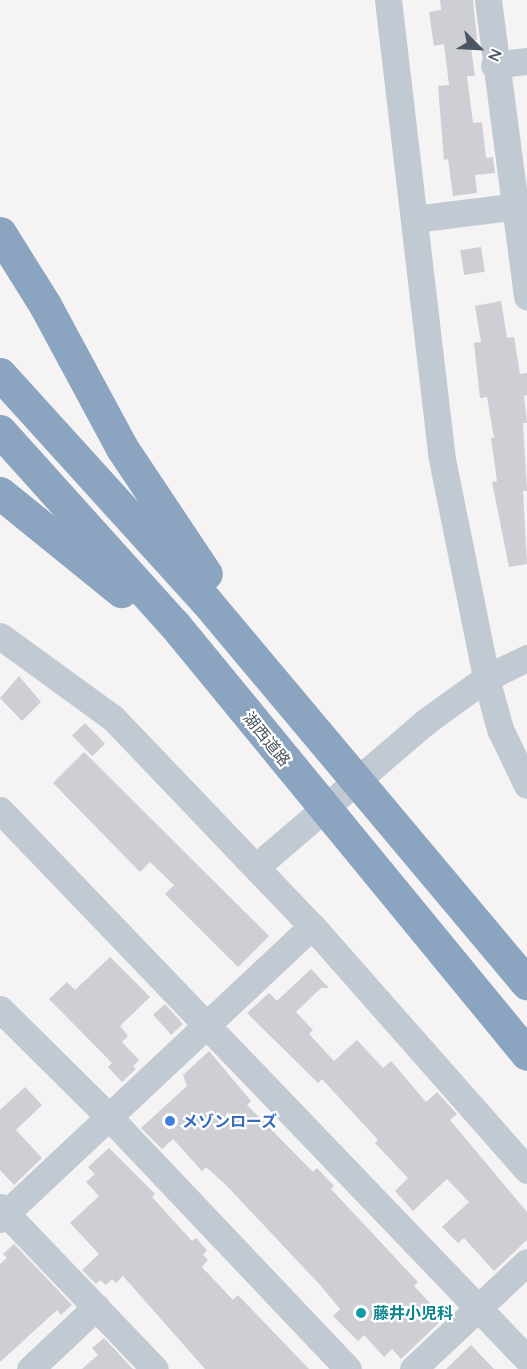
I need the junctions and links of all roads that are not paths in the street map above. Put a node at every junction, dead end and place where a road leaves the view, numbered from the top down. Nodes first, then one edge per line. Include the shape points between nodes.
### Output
1 (388, 0) edge
2 (488, 0) edge
3 (527, 61) edge
4 (494, 65) junction
5 (522, 206) edge
6 (414, 219) junction
7 (0, 233) edge
8 (527, 296) edge
9 (0, 374) edge
10 (0, 431) edge
11 (0, 493) edge
12 (0, 636) edge
13 (527, 658) edge
14 (486, 678) junction
15 (527, 785) edge
16 (0, 810) edge
17 (402, 834) junction
18 (369, 866) junction
19 (256, 867) junction
20 (312, 926) junction
21 (527, 983) edge
22 (0, 1008) edge
23 (206, 1025) junction
24 (527, 1054) edge
25 (109, 1117) junction
26 (527, 1170) edge
27 (2, 1213) edge
28 (527, 1262) edge
29 (96, 1307) junction
30 (478, 1308) junction
31 (527, 1359) edge
32 (30, 1369) edge
33 (155, 1369) edge
34 (348, 1369) edge
35 (413, 1369) edge

1 - 6 street
2 - 4 street
3 - 4 street
4 - 5 street
5 - 6 street
5 - 8 street
6 - 14 street via 441,454
7 - 17 highway via 165,516
9 - 17 highway via 199,593
10 - 18 highway, 湖西道路 via 174,624
11 - 18 highway via 129,598
12 - 19 street via 113,718
13 - 14 street
14 - 15 street via 500,729
14 - 19 street via 425,722
16 - 23 street
17 - 21 highway
18 - 24 highway, 湖西道路
19 - 20 street
20 - 23 street
20 - 26 street
22 - 25 street
23 - 25 street
23 - 30 street
25 - 27 street
25 - 34 street
27 - 29 street
28 - 30 street
29 - 32 street
29 - 33 street
30 - 31 street
30 - 35 street

